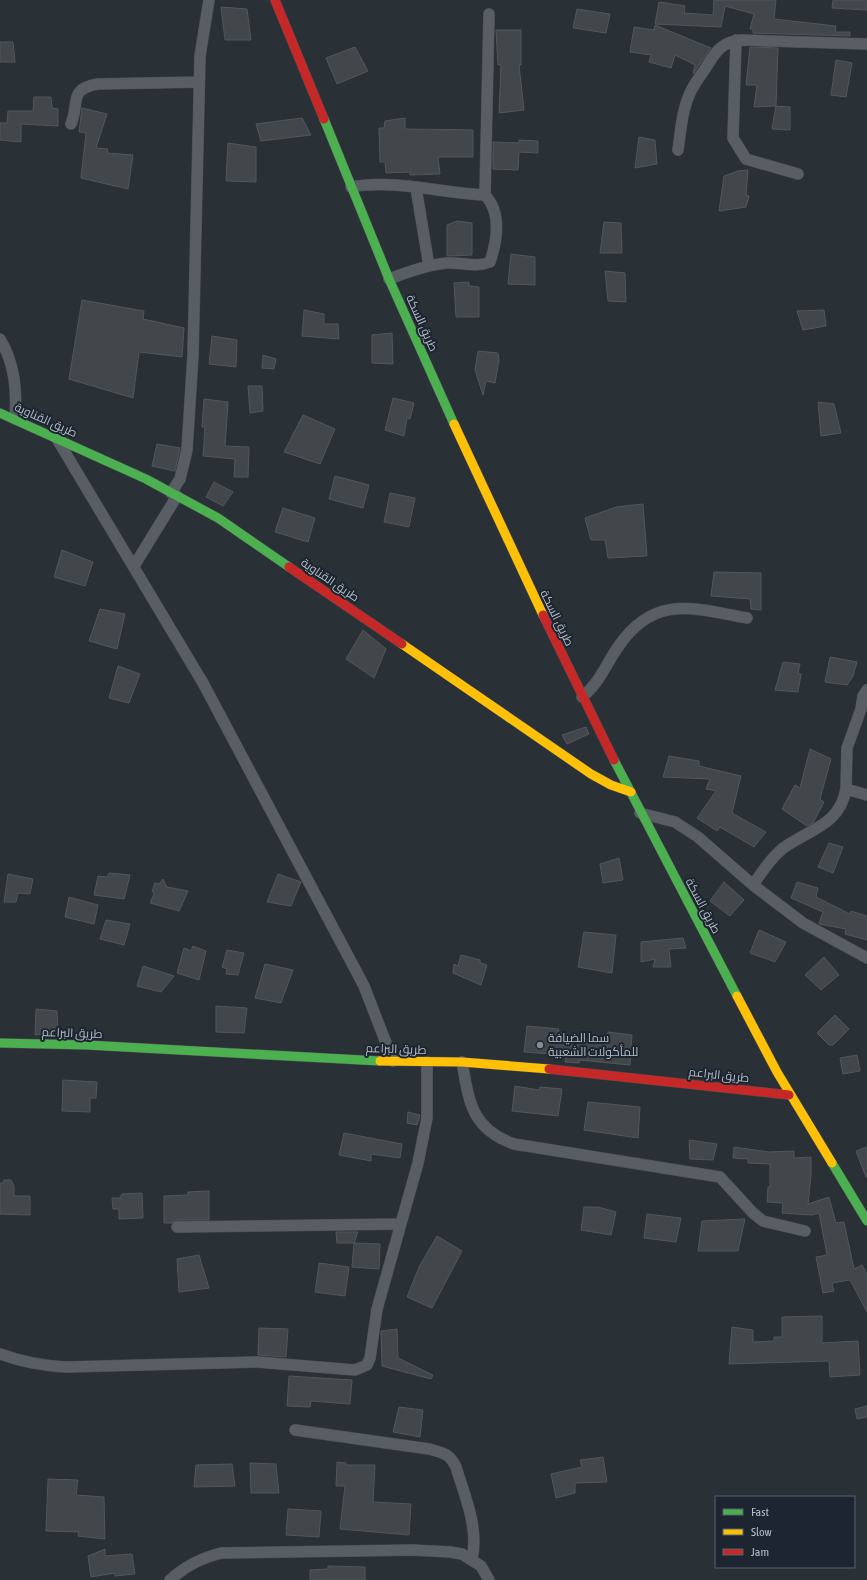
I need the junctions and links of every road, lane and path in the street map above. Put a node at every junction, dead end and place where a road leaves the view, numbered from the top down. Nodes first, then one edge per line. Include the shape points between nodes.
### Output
1 (209, 0) edge
2 (276, 0) edge
3 (489, 14) dead end
4 (736, 40) junction
5 (867, 44) edge
6 (199, 82) junction
7 (71, 124) dead end
8 (678, 150) dead end
9 (798, 174) dead end
10 (351, 187) junction
11 (416, 188) junction
12 (485, 195) junction
13 (429, 266) junction
14 (390, 279) junction
15 (0, 339) edge
16 (0, 413) edge
17 (15, 419) junction
18 (57, 438) junction
19 (174, 495) junction
20 (134, 566) junction
21 (747, 618) dead end
22 (867, 690) edge
23 (582, 696) junction
24 (846, 789) junction
25 (631, 792) junction
26 (867, 795) edge
27 (640, 813) junction
28 (753, 885) junction
29 (867, 958) edge
30 (0, 1043) edge
31 (393, 1061) junction
32 (427, 1062) junction
33 (462, 1062) junction
34 (789, 1095) junction
35 (867, 1221) edge
36 (400, 1224) junction
37 (177, 1227) dead end
38 (805, 1231) dead end
39 (0, 1354) edge
40 (295, 1430) dead end
41 (472, 1559) junction
42 (170, 1580) edge
43 (489, 1580) edge

1 - 6 street via 200,49
2 - 10 street, طريق السكة
3 - 12 street
4 - 5 street
4 - 8 street via 719,49 692,89 684,108
4 - 9 street via 733,138 746,159
6 - 7 street via 85,86 77,96
6 - 19 street via 193,355 187,450
10 - 11 street via 378,184
10 - 14 street, طريق السكة
11 - 12 street
11 - 13 street
12 - 13 street via 492,203 496,215 496,238 490,262 483,265 448,263
13 - 14 street
14 - 23 street, طريق السكة via 495,515
15 - 17 street via 10,359 14,377
16 - 17 street, طريق القناوية
17 - 18 street, طريق القناوية
18 - 19 street, طريق القناوية via 146,479
18 - 20 street
19 - 20 street
19 - 25 street, طريق القناوية via 218,518 591,774
20 - 31 street via 203,683 331,921 364,986
21 - 23 street via 688,607 663,610 632,630 618,647 600,678
22 - 24 street via 847,748
23 - 25 street, طريق السكة
24 - 26 street
24 - 28 street via 844,799 834,816 781,850
25 - 27 street, طريق السكة
27 - 28 street via 675,822 698,837
27 - 34 street, طريق السكة
28 - 29 street via 803,923
30 - 31 street, طريق البراعم
31 - 32 street, طريق البراعم
32 - 33 street, طريق البراعم
32 - 36 street via 427,1118 418,1163
33 - 34 street, طريق البراعم
33 - 38 street via 470,1105 483,1125 499,1139 514,1144 720,1176 763,1221
34 - 35 street, طريق السكة
36 - 37 street
36 - 39 street via 377,1309 370,1358 367,1365 362,1368 355,1370 257,1362 66,1367 42,1366
40 - 41 street via 430,1449 452,1458 474,1532
41 - 42 street via 450,1552 413,1550 222,1553 202,1558 181,1570
41 - 43 street via 481,1566

